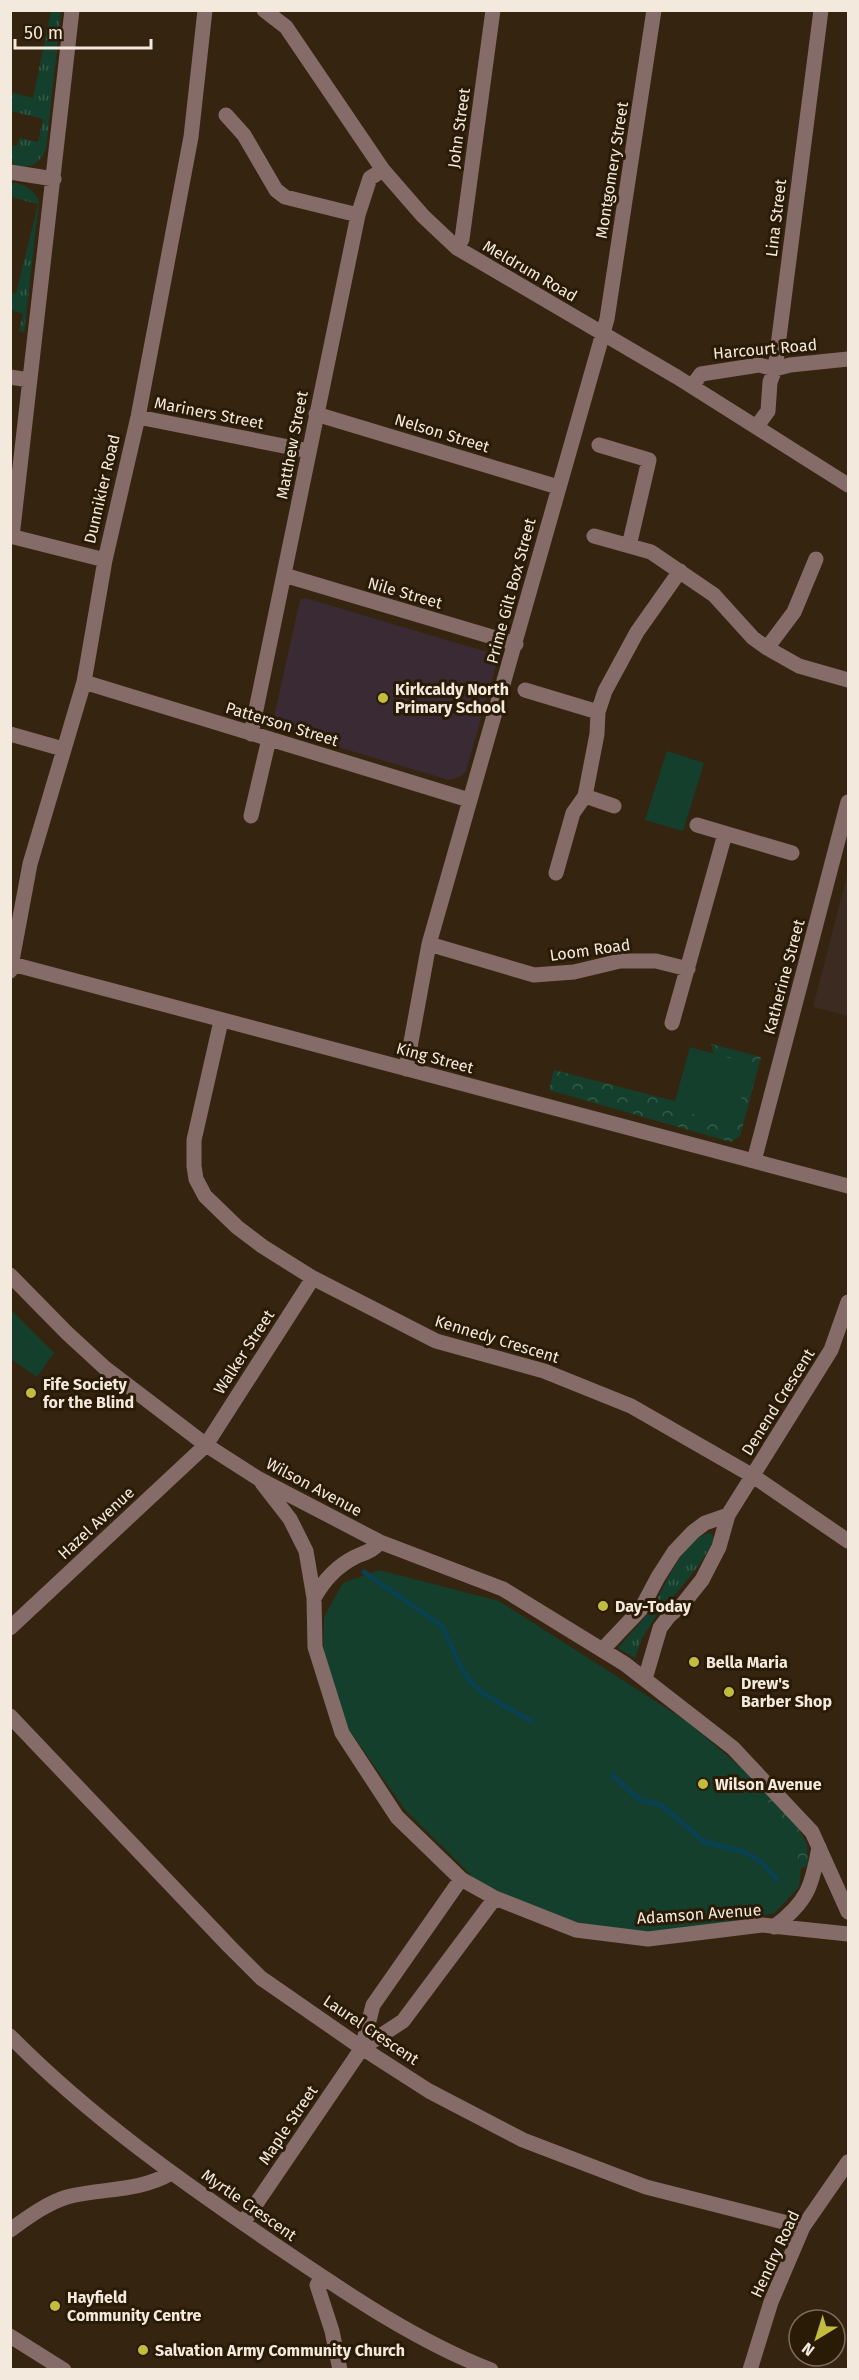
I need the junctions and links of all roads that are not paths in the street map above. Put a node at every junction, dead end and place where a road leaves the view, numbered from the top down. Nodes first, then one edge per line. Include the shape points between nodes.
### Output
1 (72, 10) edge
2 (264, 10) edge
3 (493, 10) edge
4 (654, 10) edge
5 (821, 10) edge
6 (209, 11) edge
7 (226, 115) dead end
8 (382, 170) junction
9 (10, 172) edge
10 (54, 179) junction
11 (358, 215) junction
12 (457, 248) junction
13 (603, 334) junction
14 (849, 359) edge
15 (775, 369) junction
16 (10, 376) edge
17 (29, 380) junction
18 (692, 386) junction
19 (316, 414) junction
20 (138, 417) junction
21 (757, 426) junction
22 (599, 445) dead end
23 (309, 451) junction
24 (849, 485) edge
25 (558, 487) junction
26 (594, 536) dead end
27 (11, 537) edge
28 (629, 546) junction
29 (816, 559) dead end
30 (105, 560) junction
31 (680, 571) junction
32 (284, 575) junction
33 (516, 644) junction
34 (766, 648) junction
35 (849, 680) edge
36 (84, 682) junction
37 (525, 690) dead end
38 (598, 712) junction
39 (10, 734) edge
40 (251, 734) junction
41 (268, 739) junction
42 (63, 749) junction
43 (585, 796) junction
44 (469, 800) junction
45 (849, 802) edge
46 (614, 806) dead end
47 (251, 816) dead end
48 (696, 825) dead end
49 (725, 834) junction
50 (792, 853) dead end
51 (556, 873) dead end
52 (429, 944) junction
53 (11, 968) edge
54 (688, 969) junction
55 (221, 1021) junction
56 (672, 1023) dead end
57 (406, 1069) junction
58 (754, 1161) junction
59 (849, 1186) edge
60 (10, 1275) edge
61 (313, 1278) junction
62 (849, 1302) edge
63 (206, 1445) junction
64 (753, 1476) junction
65 (259, 1479) junction
66 (728, 1515) junction
67 (849, 1541) edge
68 (380, 1542) junction
69 (314, 1598) junction
70 (10, 1628) edge
71 (603, 1649) junction
72 (645, 1679) junction
73 (10, 1716) edge
74 (819, 1847) junction
75 (461, 1879) junction
76 (495, 1898) junction
77 (849, 1912) edge
78 (774, 1927) junction
79 (849, 1934) edge
80 (10, 2036) edge
81 (363, 2048) junction
82 (849, 2163) edge
83 (171, 2173) junction
84 (243, 2223) junction
85 (803, 2227) junction
86 (10, 2230) edge
87 (322, 2277) junction
88 (10, 2336) edge
89 (64, 2370) edge
90 (340, 2370) edge
91 (491, 2370) edge
92 (750, 2370) edge

1 - 10 street
2 - 8 street, Meldrum Road via 286,27
3 - 12 street, John Street via 462,239
4 - 13 street, Montgomery Street
5 - 15 street, Lina Street
6 - 20 street, Dunnikier Road via 192,137
7 - 11 street via 244,135 276,190 285,197
8 - 11 street, Matthew Street via 370,178
8 - 12 street, Meldrum Road
9 - 10 street
10 - 17 street
11 - 19 street, Matthew Street
12 - 13 street, Meldrum Road
13 - 18 street, Meldrum Road
13 - 25 street, Prime Gilt Box Street
14 - 15 street, Harcourt Road
15 - 18 street, Harcourt Road via 759,365 700,374
15 - 21 street, Lina Street via 768,411
16 - 17 street
17 - 27 street
18 - 21 street, Meldrum Road
19 - 23 street, Matthew Street
19 - 25 street, Nelson Street
20 - 23 street, Mariners Street
20 - 30 street, Dunnikier Road
21 - 24 street, Meldrum Road
22 - 28 street via 649,460
23 - 32 street, Matthew Street
25 - 33 street, Prime Gilt Box Street
26 - 28 street
27 - 30 street
28 - 31 street via 651,552
29 - 34 street via 794,612
30 - 36 street, Dunnikier Road
31 - 34 street via 714,595
31 - 38 street via 621,658
32 - 33 street, Nile Street
32 - 40 street, Matthew Street
33 - 44 street, Prime Gilt Box Street
34 - 35 street via 799,666
36 - 40 street, Patterson Street
36 - 42 street, Dunnikier Road
37 - 38 street
38 - 43 street
39 - 42 street
40 - 41 street, Patterson Street
41 - 44 street, Patterson Street
41 - 47 street
42 - 53 street, Dunnikier Road via 30,864
43 - 46 street
43 - 51 street via 573,813
44 - 52 street, Prime Gilt Box Street
45 - 58 street, Katherine Street
48 - 49 street
49 - 50 street
49 - 54 street
52 - 54 street, Loom Road via 534,975 574,972 620,961 656,961
52 - 57 street, Prime Gilt Box Street
53 - 55 street, King Street
54 - 56 street
55 - 57 street, King Street
55 - 61 street, Kennedy Crescent via 194,1140 196,1179 205,1196 237,1227
57 - 58 street, King Street
58 - 59 street, King Street
60 - 63 street, Wilson Avenue via 105,1368
61 - 63 street, Walker Street
61 - 64 street, Kennedy Crescent via 436,1341 544,1371 632,1406
62 - 64 street, Denend Crescent via 831,1350
63 - 65 street, Wilson Avenue
63 - 70 street, Hazel Avenue
64 - 66 street, Denend Crescent
64 - 67 street, Kennedy Crescent
65 - 68 street, Wilson Avenue
65 - 69 street, Adamson Avenue via 290,1519 306,1551
66 - 71 street via 705,1523 674,1552 641,1609
66 - 72 street, Denend Crescent via 719,1547 702,1581 660,1628
68 - 69 street via 333,1572
68 - 71 street, Wilson Avenue via 503,1589
69 - 75 street, Adamson Avenue via 315,1647 342,1733 397,1817
71 - 72 street, Wilson Avenue
72 - 74 street, Wilson Avenue via 732,1748 812,1832
73 - 81 street, Laurel Crescent via 261,1978
74 - 77 street, Wilson Avenue
74 - 78 street via 806,1895 795,1911
75 - 76 street, Adamson Avenue
75 - 81 street, Maple Street via 373,2005
76 - 78 street, Adamson Avenue via 576,1930 648,1939 762,1925
76 - 81 street, Maple Street via 403,2021
78 - 79 street, Adamson Avenue
80 - 83 street, Myrtle Crescent via 45,2072
81 - 84 street, Maple Street
81 - 85 street, Laurel Crescent via 429,2091 523,2140 646,2187
82 - 85 street, Hendry Road
83 - 84 street, Myrtle Crescent
83 - 86 street via 130,2188 65,2198
84 - 87 street, Myrtle Crescent
85 - 92 street, Hendry Road via 771,2302
87 - 90 street via 317,2285
87 - 91 street, Myrtle Crescent via 457,2356
88 - 89 street

